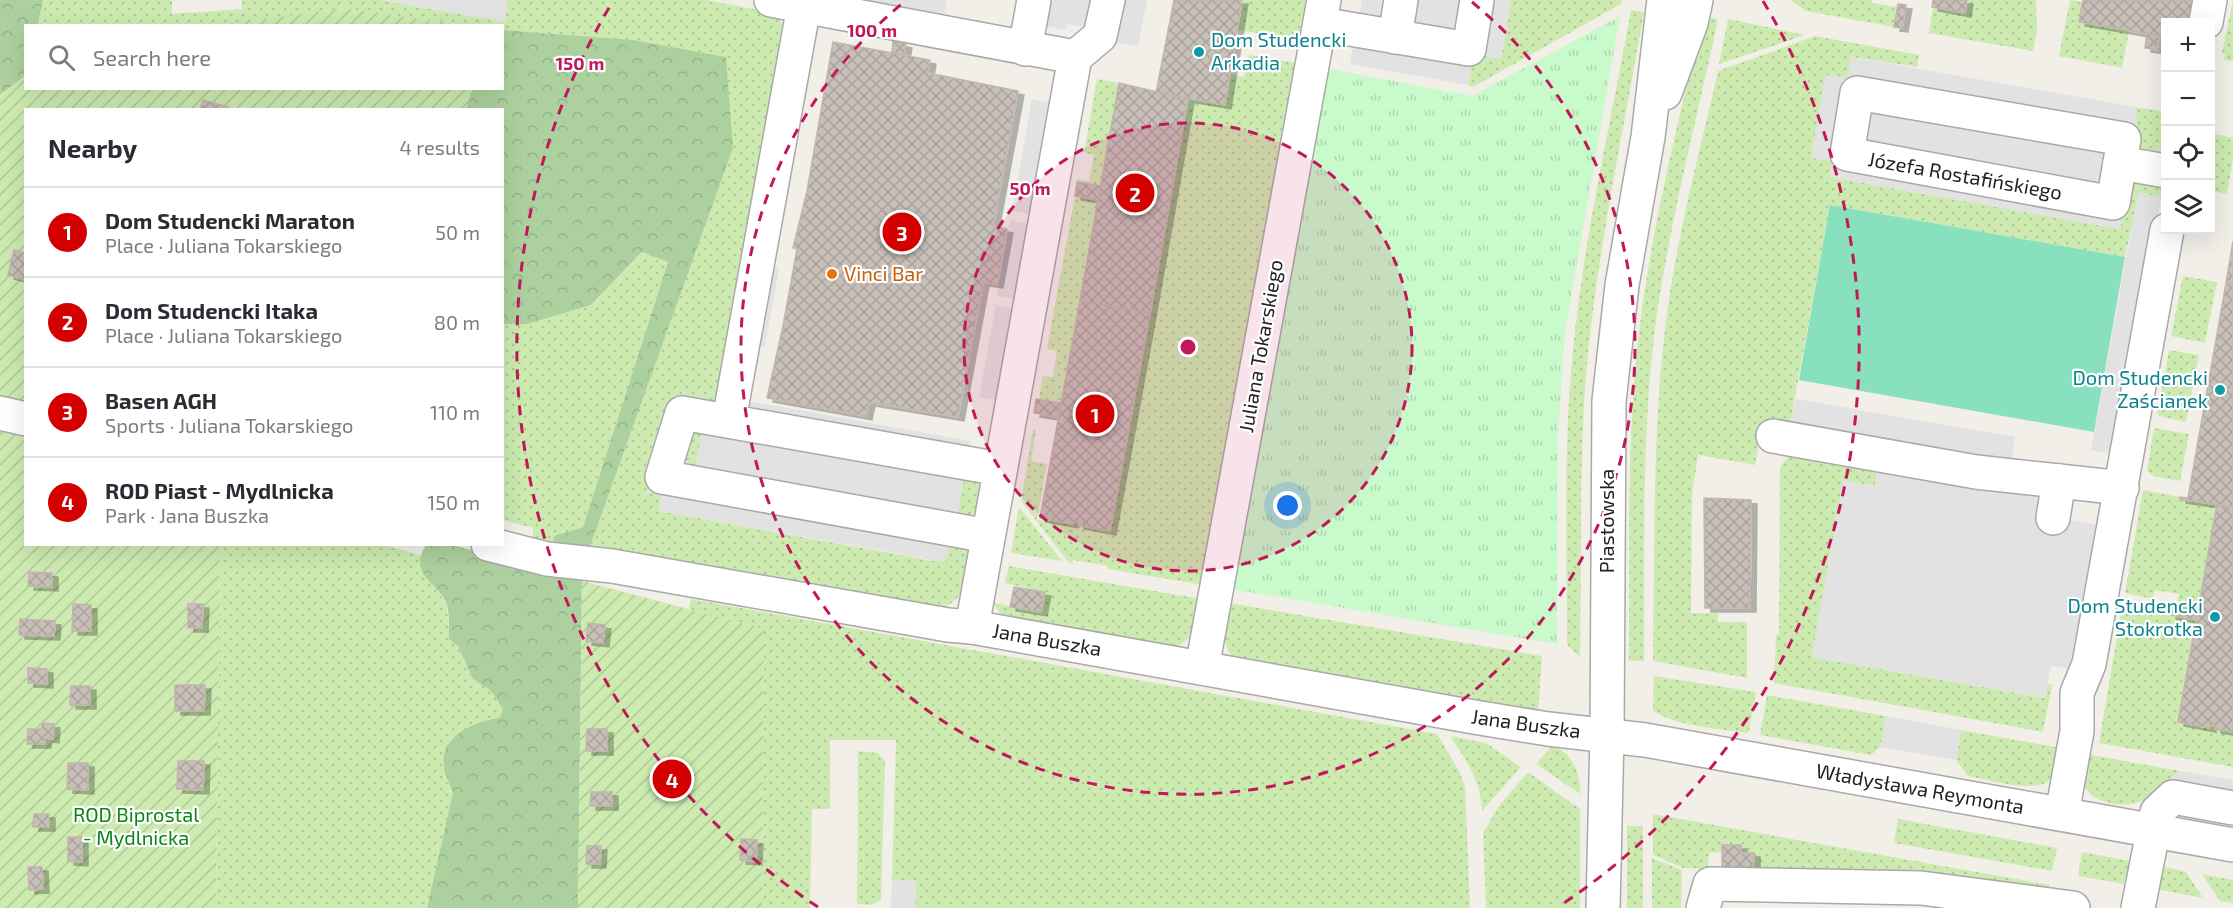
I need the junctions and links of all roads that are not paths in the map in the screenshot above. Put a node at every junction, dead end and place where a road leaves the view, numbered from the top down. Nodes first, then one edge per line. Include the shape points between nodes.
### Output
1 (771, 0) edge
2 (1034, 0) edge
3 (1108, 0) edge
4 (1401, 0) edge
5 (1477, 0) edge
6 (1664, 0) edge
7 (1696, 0) edge
8 (2210, 0) edge
9 (804, 6) junction
10 (1322, 12) edge
11 (2207, 18) edge
12 (1395, 37) junction
13 (1025, 49) junction
14 (1075, 57) junction
15 (1648, 137) junction
16 (2120, 163) junction
17 (2161, 170) edge
18 (2166, 234) edge
19 (0, 413) edge
20 (24, 419) edge
21 (729, 420) junction
22 (1773, 436) dead end
23 (1000, 469) junction
24 (2059, 481) junction
25 (2122, 488) junction
26 (2053, 518) dead end
27 (988, 536) junction
28 (496, 546) edge
29 (972, 627) junction
30 (1202, 668) junction
31 (1607, 735) junction
32 (2233, 808) edge
33 (2062, 814) junction
34 (2152, 830) junction
35 (2233, 845) edge
36 (1603, 908) edge
37 (1703, 908) edge
38 (2073, 908) edge
39 (2138, 908) edge

1 - 9 street
2 - 13 street
3 - 14 street via 1100,36
4 - 12 street
5 - 12 street, Juliana Tokarskiego via 1469,50
6 - 15 street, Piastowska
7 - 15 street, Piastowska
8 - 11 street
9 - 13 street
9 - 21 street
10 - 12 street, Juliana Tokarskiego
10 - 30 street, Juliana Tokarskiego
13 - 14 street
14 - 23 street
15 - 31 street, Piastowska via 1622,285 1609,401
16 - 16 street, Józefa Rostafińskiego via 2124,139 1857,93 1846,154 2113,202
16 - 17 street
18 - 25 street
19 - 20 street
21 - 23 street
21 - 27 street via 682,412 662,477
22 - 24 street via 1976,472
23 - 27 street
24 - 25 street
24 - 26 street
25 - 33 street via 2089,664 2076,693 2078,730
27 - 29 street
28 - 29 street, Jana Buszka via 547,559 598,564
29 - 30 street, Jana Buszka
30 - 31 street, Jana Buszka via 1473,717
31 - 33 street, Władysława Reymonta
31 - 36 street, Piastowska
32 - 34 street via 2173,797 2159,807
33 - 34 street, Władysława Reymonta
34 - 35 street, Władysława Reymonta
34 - 39 street
37 - 38 street via 1710,884 1921,888

